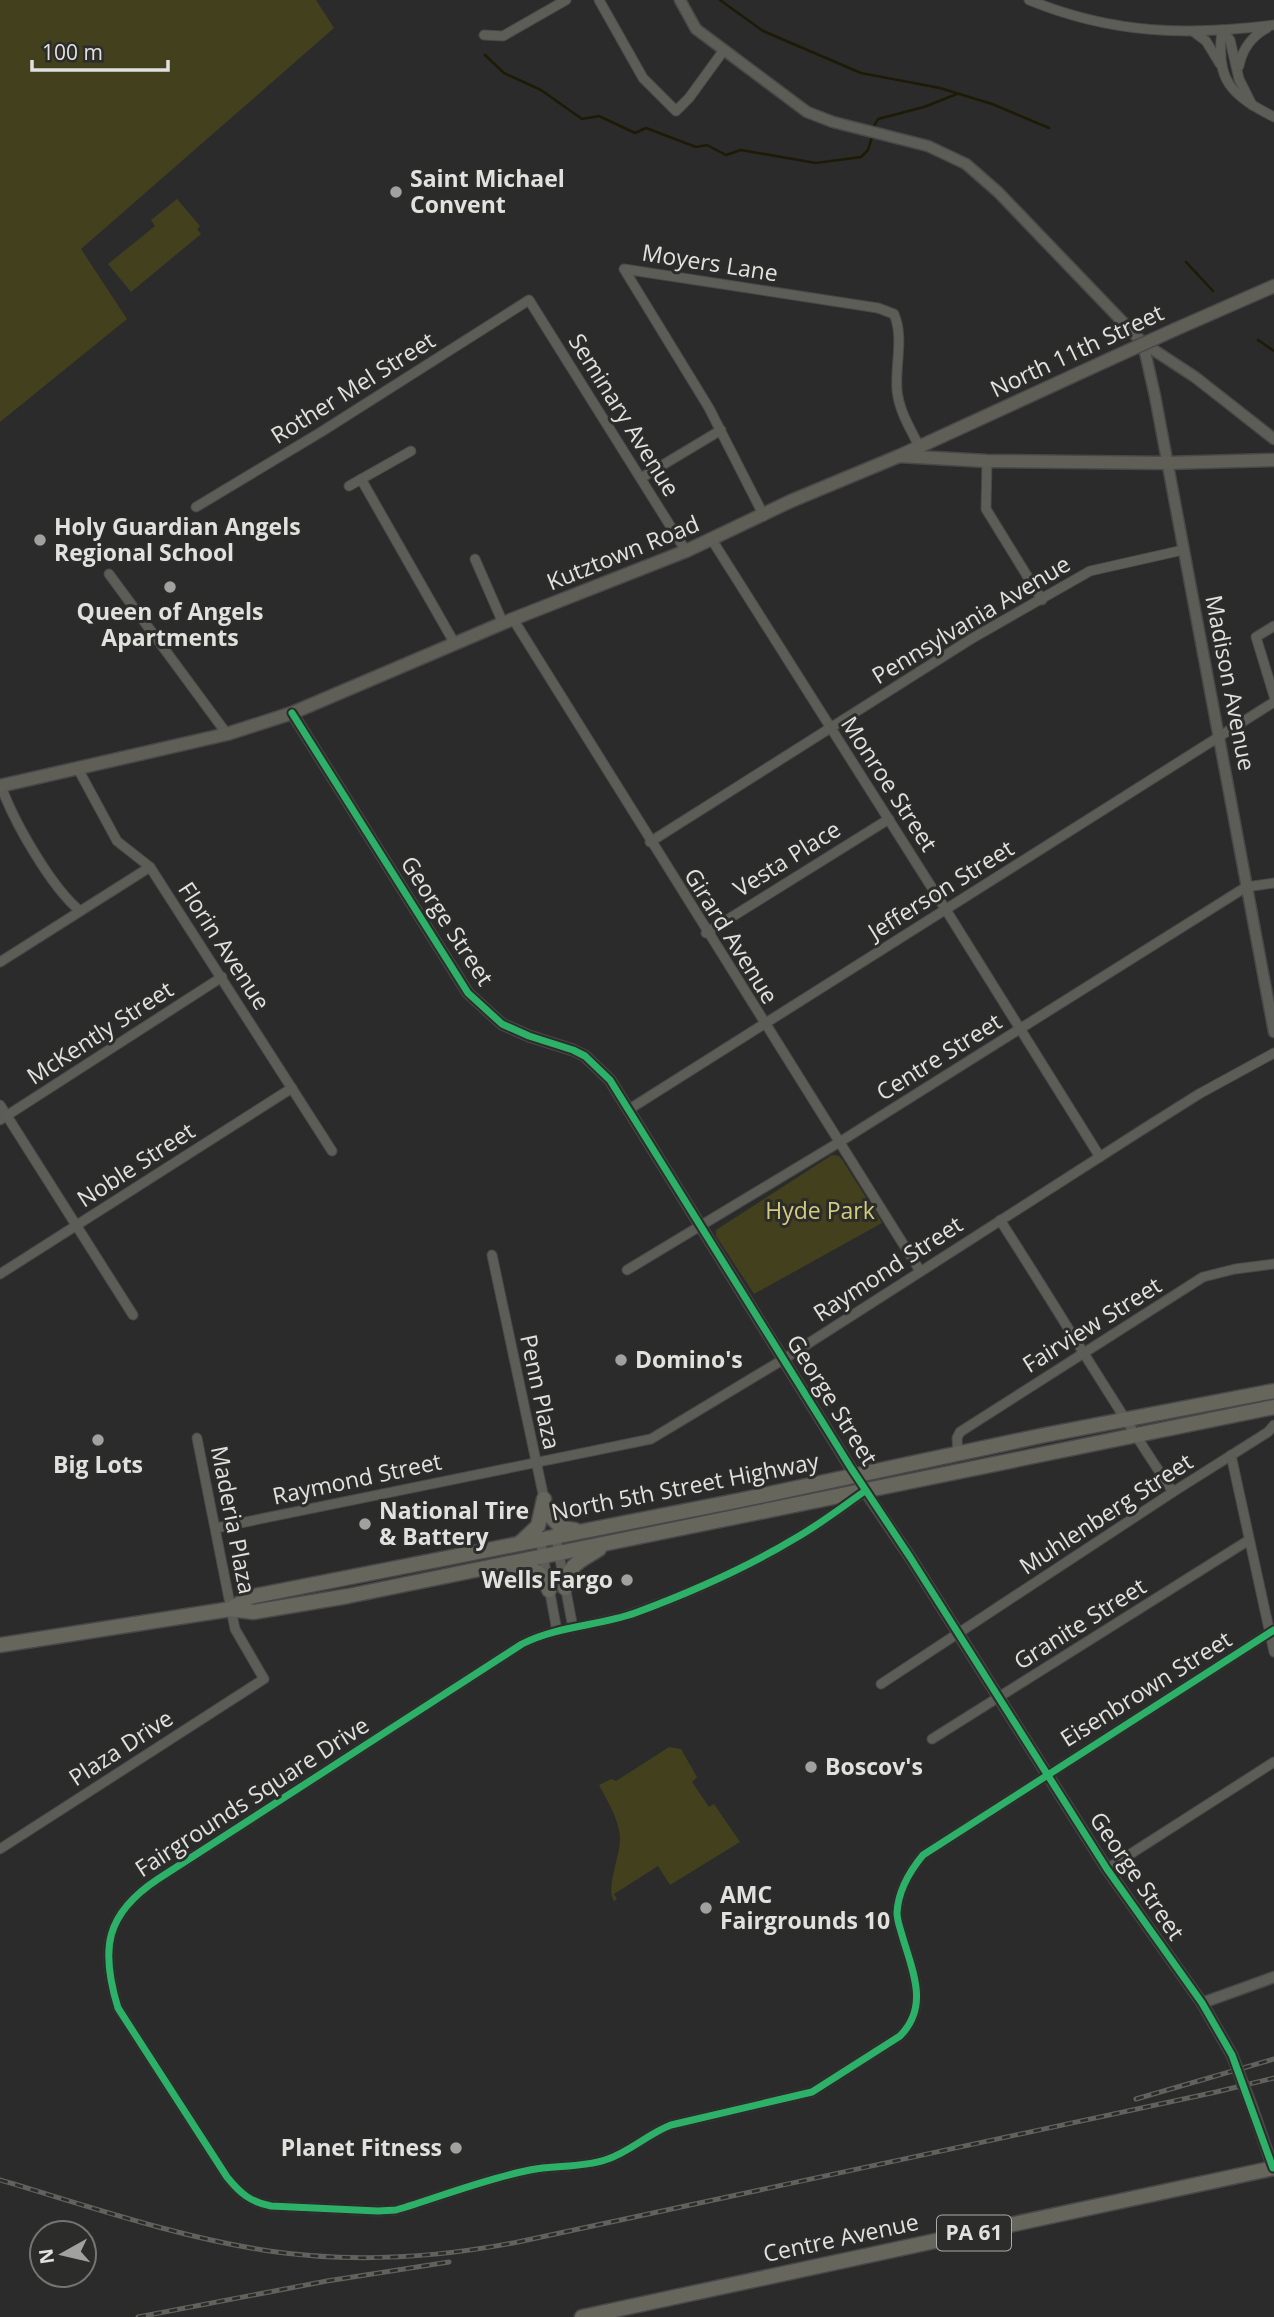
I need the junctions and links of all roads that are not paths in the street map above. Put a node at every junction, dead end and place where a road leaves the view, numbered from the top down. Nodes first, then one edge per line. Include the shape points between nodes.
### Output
1 (566, 0) edge
2 (598, 0) edge
3 (680, 0) edge
4 (1029, 0) edge
5 (1273, 25) edge
6 (1222, 30) junction
7 (1186, 31) junction
8 (484, 35) dead end
9 (724, 50) junction
10 (1223, 68) junction
11 (1239, 79) junction
12 (1253, 106) junction
13 (1274, 117) edge
14 (1274, 286) edge
15 (529, 300) joint
16 (1143, 343) junction
17 (721, 430) junction
18 (1274, 439) edge
19 (919, 446) junction
20 (411, 451) dead end
21 (899, 456) junction
22 (1274, 460) edge
23 (987, 461) junction
24 (1167, 463) junction
25 (641, 478) junction
26 (361, 479) junction
27 (349, 486) dead end
28 (196, 507) dead end
29 (764, 516) junction
30 (712, 540) junction
31 (1183, 550) junction
32 (686, 551) junction
33 (475, 559) dead end
34 (109, 574) dead end
35 (1042, 600) junction
36 (508, 621) junction
37 (1274, 626) edge
38 (455, 644) junction
39 (1274, 696) edge
40 (1274, 702) edge
41 (292, 713) junction
42 (830, 728) junction
43 (227, 734) junction
44 (1218, 737) junction
45 (78, 769) junction
46 (0, 786) edge
47 (889, 819) junction
48 (650, 842) junction
49 (150, 867) junction
50 (1274, 883) edge
51 (1246, 887) junction
52 (946, 910) junction
53 (80, 911) junction
54 (706, 933) junction
55 (0, 962) edge
56 (222, 977) junction
57 (764, 1026) junction
58 (1020, 1030) junction
59 (1274, 1032) edge
60 (1274, 1053) edge
61 (292, 1088) junction
62 (0, 1105) edge
63 (628, 1110) junction
64 (4, 1118) edge
65 (838, 1143) junction
66 (332, 1150) dead end
67 (1100, 1157) junction
68 (1000, 1220) junction
69 (77, 1225) junction
70 (700, 1226) junction
71 (492, 1255) dead end
72 (1274, 1264) edge
73 (627, 1270) dead end
74 (920, 1272) junction
75 (0, 1274) edge
76 (133, 1315) dead end
77 (1085, 1352) junction
78 (784, 1359) junction
79 (1274, 1391) edge
80 (1274, 1407) edge
81 (1126, 1420) junction
82 (1274, 1425) edge
83 (1135, 1436) junction
84 (197, 1438) dead end
85 (958, 1455) junction
86 (1231, 1455) junction
87 (535, 1462) junction
88 (856, 1476) junction
89 (865, 1491) junction
90 (1173, 1492) junction
91 (544, 1499) junction
92 (549, 1514) junction
93 (216, 1528) junction
94 (587, 1530) junction
95 (556, 1536) junction
96 (540, 1539) junction
97 (1249, 1540) junction
98 (519, 1543) junction
99 (607, 1544) junction
100 (559, 1553) junction
101 (543, 1556) junction
102 (504, 1563) junction
103 (565, 1588) junction
104 (549, 1590) junction
105 (231, 1609) junction
106 (573, 1628) junction
107 (557, 1631) junction
108 (1272, 1631) edge
109 (958, 1634) junction
110 (0, 1645) edge
111 (1274, 1652) edge
112 (264, 1679) joint
113 (881, 1684) dead end
114 (999, 1699) junction
115 (932, 1740) dead end
116 (1274, 1762) edge
117 (1047, 1774) junction
118 (932, 1848) joint
119 (0, 1849) edge
120 (1107, 1869) junction
121 (1274, 1977) edge
122 (1202, 2003) junction
123 (1274, 2168) edge
124 (582, 2317) edge

1 - 8 street via 503,36
2 - 9 street via 643,78 676,111
3 - 9 street via 696,29
4 - 7 street via 1098,23
5 - 6 street
5 - 11 street via 1247,46
6 - 7 street
6 - 10 street
6 - 11 street via 1230,40
7 - 10 street via 1206,41
9 - 16 street via 817,117 912,141 966,164 999,192
10 - 12 street via 1236,94
11 - 12 street
12 - 13 street
14 - 19 main road, North 11th Street, bridge
15 - 25 street, Seminary Avenue
15 - 28 street, Rother Mel Street
16 - 18 street
16 - 24 street, Madison Avenue
17 - 19 street, Moyers Lane via 624,269 894,314 898,399
17 - 25 street
17 - 29 street, Moyers Lane
19 - 21 main road, North 11th Street
20 - 26 street
21 - 23 main road, Kutztown Road
21 - 29 main road, Kutztown Road
22 - 24 main road, Kutztown Road
23 - 24 main road, Kutztown Road
23 - 35 street via 986,509
24 - 31 street, Madison Avenue
25 - 32 street, Seminary Avenue
26 - 27 street
26 - 38 street
29 - 30 main road, Kutztown Road
30 - 32 main road, Kutztown Road
30 - 42 street, Monroe Street
31 - 35 street, Pennsylvania Avenue via 1090,571
31 - 44 street, Madison Avenue
32 - 36 main road, Kutztown Road
33 - 36 street, Girard Avenue
34 - 43 street
35 - 42 street, Pennsylvania Avenue
36 - 38 main road, Kutztown Road
36 - 48 street, Girard Avenue
37 - 39 street via 1256,637
38 - 41 main road, Kutztown Road
40 - 44 street, Jefferson Street
41 - 43 main road, Kutztown Road
41 - 63 street, George Street via 468,993 514,1031 585,1056 610,1080
42 - 47 street, Monroe Street
42 - 48 street, Pennsylvania Avenue
43 - 45 main road, Kutztown Road
44 - 51 street, Madison Avenue
44 - 52 street, Jefferson Street
45 - 46 main road, Kutztown Road
45 - 49 street, Florin Avenue via 117,841
46 - 53 street via 15,819
47 - 52 street, Monroe Street
47 - 54 street, Vesta Place
48 - 54 street, Girard Avenue
49 - 53 street
49 - 56 street, Florin Avenue
50 - 51 street, Centre Street
51 - 58 street, Centre Street
51 - 59 street, Madison Avenue
52 - 57 street, Jefferson Street
52 - 58 street, Monroe Street
53 - 55 street
54 - 57 street, Girard Avenue
56 - 61 street, Florin Avenue
56 - 64 street, McKently Street
57 - 63 street, Jefferson Street
57 - 65 street, Girard Avenue
58 - 65 street, Centre Street
58 - 67 street, Monroe Street
60 - 67 street, Raymond Street
61 - 66 street, Florin Avenue
61 - 69 street, Noble Street
62 - 64 street
63 - 70 street, George Street
64 - 69 street
65 - 70 street, Centre Street
65 - 74 street, Girard Avenue
67 - 68 street, Raymond Street
68 - 74 street, Raymond Street
68 - 77 street
69 - 75 street, Noble Street
69 - 76 street
70 - 73 street, Centre Street
70 - 78 street, George Street
71 - 87 street, Penn Plaza
72 - 77 street, Fairview Street via 1203,1277
74 - 78 street, Raymond Street
77 - 81 street
77 - 85 street, Fairview Street via 960,1432
78 - 87 street, Raymond Street via 651,1439
78 - 88 street, George Street
79 - 81 main road, North 5th Street Highway
80 - 83 main road, North 5th Street Highway
81 - 83 street
81 - 85 main road, North 5th Street Highway
82 - 86 street, Muhlenberg Street
83 - 89 main road, North 5th Street Highway
83 - 90 street
84 - 93 street, Maderia Plaza
85 - 88 main road, North 5th Street Highway
86 - 90 street, Muhlenberg Street
86 - 97 street
87 - 91 street, Penn Plaza
87 - 93 street, Raymond Street
88 - 89 street, George Street
88 - 94 main road, North 5th Street Highway
89 - 99 main road, North 5th Street Highway
89 - 106 street, Fairgrounds Square Drive via 759,1559 646,1609
89 - 109 street, George Street
90 - 109 street, Muhlenberg Street
91 - 92 street, Penn Plaza
91 - 98 main road via 538,1526
92 - 94 main road via 562,1528
92 - 95 street, Penn Plaza
93 - 105 street, Maderia Plaza
94 - 95 main road, North 5th Street Highway
95 - 96 main road, North 5th Street Highway
95 - 100 street
96 - 98 main road, North 5th Street Highway
96 - 101 street
97 - 108 street
97 - 114 street, Granite Street
98 - 105 main road, North 5th Street Highway via 250,1597
99 - 100 main road, North 5th Street Highway
99 - 103 main road via 576,1562
100 - 101 main road, North 5th Street Highway
100 - 103 street
101 - 102 main road, North 5th Street Highway
101 - 104 street
102 - 104 main road via 537,1571
102 - 105 main road, North 5th Street Highway via 279,1608
103 - 106 street
104 - 107 street
105 - 110 main road, North 5th Street Highway
105 - 112 street, Maderia Plaza via 235,1629
106 - 107 street, Fairgrounds Square Drive
107 - 118 street, Fairgrounds Square Drive via 522,1644 147,1886 125,1907 111,1933 107,1957 118,2008 227,2177 247,2198 271,2206 396,2210 530,2170 601,2161 671,2125 795,2097 827,2085 900,2036 916,2013 916,1987 897,1916 906,1880
108 - 111 street
108 - 117 street, Eisenbrown Street
109 - 113 street, Muhlenberg Street
109 - 114 street, George Street
112 - 119 street, Plaza Drive
114 - 115 street, Granite Street
114 - 117 street, George Street
116 - 120 street
117 - 118 street, Eisenbrown Street
117 - 120 street, George Street
120 - 122 street, George Street
121 - 122 street
122 - 123 street, George Street, bridge via 1231,2055
123 - 124 main road, Centre Avenue / PA 61

